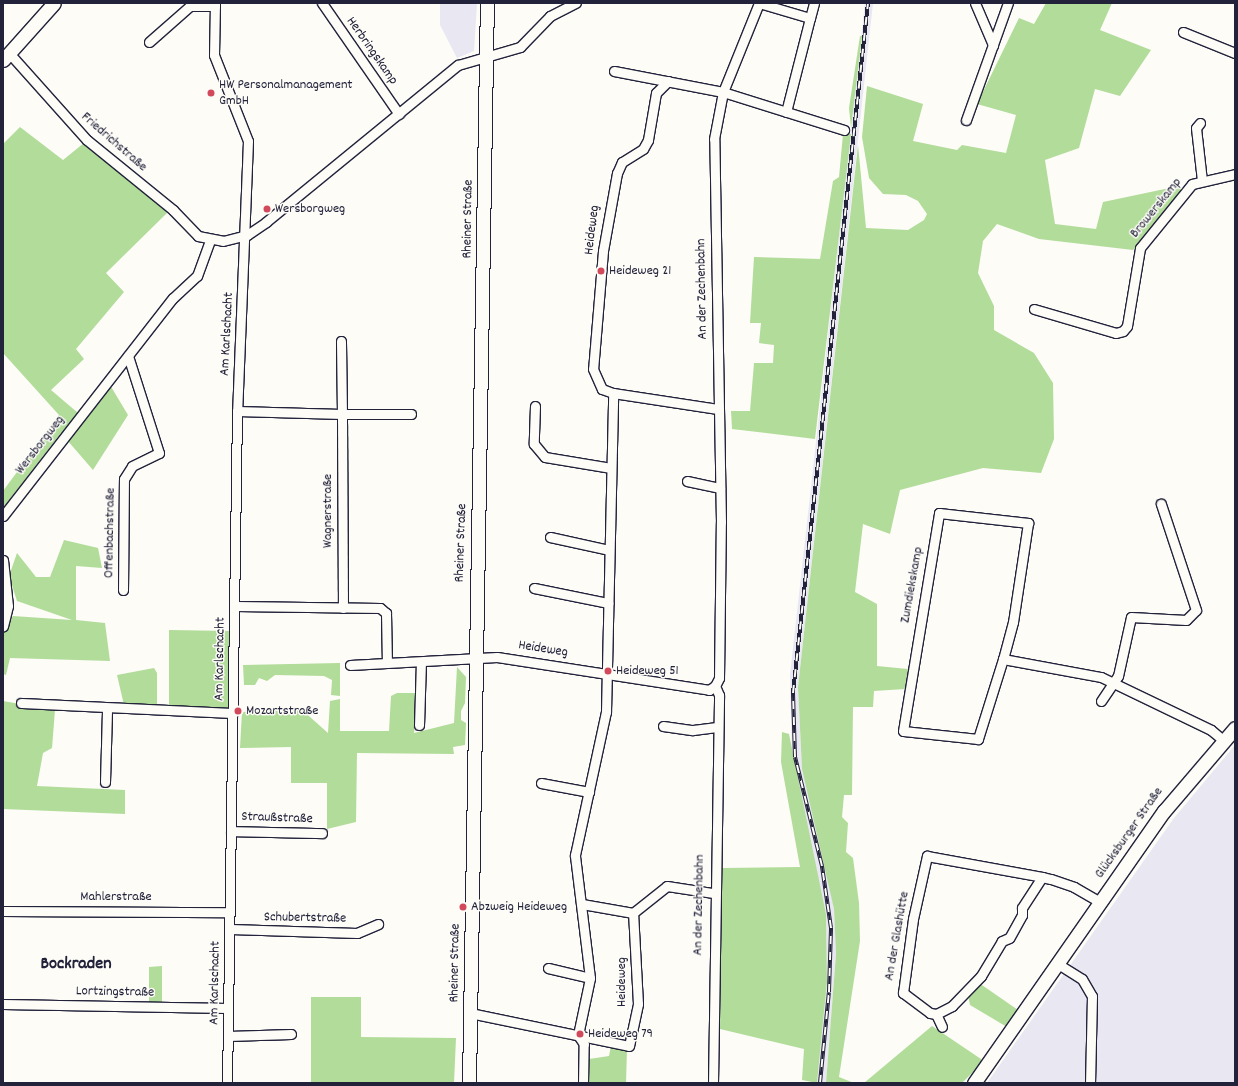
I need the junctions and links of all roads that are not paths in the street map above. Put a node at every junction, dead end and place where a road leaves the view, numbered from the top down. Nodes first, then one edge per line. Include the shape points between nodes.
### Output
1 (54, 3) edge
2 (322, 3) edge
3 (487, 3) edge
4 (576, 3) edge
5 (759, 3) edge
6 (814, 3) edge
7 (975, 3) edge
8 (1008, 3) edge
9 (215, 4) edge
10 (558, 6) edge
11 (810, 18) junction
12 (1183, 32) dead end
13 (149, 42) dead end
14 (993, 45) junction
15 (1235, 53) edge
16 (6, 57) edge
17 (486, 58) junction
18 (614, 71) dead end
19 (668, 81) junction
20 (723, 92) junction
21 (786, 112) junction
22 (399, 114) junction
23 (966, 120) dead end
24 (1200, 123) dead end
25 (844, 130) dead end
26 (1235, 174) edge
27 (1202, 181) junction
28 (246, 235) junction
29 (210, 241) junction
30 (1034, 309) dead end
31 (340, 341) dead end
32 (128, 356) junction
33 (613, 393) junction
34 (535, 406) dead end
35 (718, 409) junction
36 (237, 411) junction
37 (342, 414) junction
38 (411, 414) dead end
39 (611, 468) junction
40 (687, 482) dead end
41 (720, 488) junction
42 (1161, 504) dead end
43 (3, 516) edge
44 (550, 537) dead end
45 (610, 550) junction
46 (3, 560) edge
47 (534, 588) dead end
48 (123, 590) dead end
49 (608, 603) junction
50 (236, 606) junction
51 (343, 608) junction
52 (3, 626) edge
53 (474, 659) junction
54 (1003, 659) junction
55 (387, 662) junction
56 (421, 662) junction
57 (350, 665) dead end
58 (607, 673) junction
59 (1114, 683) junction
60 (715, 686) junction
61 (1101, 701) dead end
62 (21, 703) dead end
63 (107, 710) junction
64 (233, 714) junction
65 (419, 725) dead end
66 (663, 726) dead end
67 (717, 727) junction
68 (1235, 728) edge
69 (1224, 741) junction
70 (105, 782) dead end
71 (541, 783) dead end
72 (589, 792) junction
73 (231, 831) junction
74 (322, 833) dead end
75 (1042, 877) junction
76 (713, 893) junction
77 (1100, 902) junction
78 (582, 904) junction
79 (3, 911) edge
80 (229, 912) junction
81 (633, 913) junction
82 (378, 924) dead end
83 (230, 929) junction
84 (1058, 964) junction
85 (548, 968) dead end
86 (590, 978) junction
87 (3, 1004) edge
88 (227, 1008) junction
89 (470, 1013) junction
90 (936, 1014) junction
91 (942, 1027) dead end
92 (291, 1034) dead end
93 (578, 1035) junction
94 (228, 1036) junction
95 (227, 1083) edge
96 (469, 1083) edge
97 (583, 1083) edge
98 (713, 1083) edge
99 (974, 1083) edge
100 (1090, 1083) edge

1 - 16 main road
2 - 22 street, Herbringskamp
3 - 17 main road, Rheiner Straße
4 - 10 street
5 - 11 street, An der Zechenbahn
5 - 20 street, An der Zechenbahn
6 - 11 street
7 - 14 street
8 - 14 street
9 - 13 street via 190,6
9 - 28 street, Am Karlschacht via 214,55 248,141
10 - 17 street via 520,47
11 - 21 street
12 - 15 street
14 - 23 street
16 - 29 street, Friedrichstraße via 87,140 173,210 198,236
17 - 22 street via 458,65
17 - 53 main road, Rheiner Straße
18 - 19 street
19 - 20 street
19 - 33 street, Heideweg via 656,93 648,140 643,149 622,162 609,203 593,369 602,389
20 - 21 street
20 - 35 street, An der Zechenbahn via 714,139
21 - 25 street
22 - 28 street
24 - 27 street, Browerskamp via 1196,128
26 - 27 street, Browerskamp
27 - 30 street, Browerskamp via 1192,184 1140,248 1128,326 1124,330 1116,333
28 - 29 street
28 - 36 street, Am Karlschacht
29 - 32 street, Wersborgweg via 197,276 173,298
31 - 37 street, Wagnerstraße
32 - 43 street, Wersborgweg
32 - 48 street, Offenbachstraße via 158,453 132,466 124,479
33 - 35 street
33 - 39 street
34 - 39 street via 534,444 545,457
35 - 41 street, An der Zechenbahn
36 - 37 street
36 - 50 street, Am Karlschacht
37 - 38 street
37 - 51 street, Wagnerstraße
39 - 45 street
40 - 41 street
41 - 60 street, An der Zechenbahn via 719,678
42 - 59 street via 1196,610 1186,620 1131,617
44 - 45 street
45 - 49 street
46 - 52 street via 8,606
47 - 49 street
49 - 58 street
50 - 51 street
50 - 64 street, Am Karlschacht
51 - 55 street via 384,610
53 - 56 street
53 - 58 street, Heideweg via 497,657
53 - 89 main road, Rheiner Straße
54 - 54 street, Zumdiekskamp via 1013,622 1028,523 939,513 903,731 978,739
54 - 59 street via 1101,677
55 - 56 street
55 - 57 street
56 - 65 street
58 - 60 street, Heideweg via 709,690
58 - 72 street via 603,736
59 - 61 street
59 - 69 street via 1211,730
60 - 67 street, An der Zechenbahn via 719,696
62 - 63 street
63 - 64 street
63 - 70 street
64 - 73 street, Am Karlschacht
66 - 67 street via 693,730
67 - 76 street, An der Zechenbahn
68 - 69 main road, Glücksburger Straße
69 - 77 main road, Glücksburger Straße via 1173,799
71 - 72 street
72 - 78 street via 575,855
73 - 74 street, Straußstraße
73 - 80 street, Am Karlschacht
75 - 77 street, An der Glashütte via 1074,886
75 - 90 street via 1022,908 1022,915 1009,938 1002,942 981,976 952,1006
75 - 90 street, An der Glashütte via 927,856 902,990 919,1006
76 - 81 street via 667,886
76 - 98 street, An der Zechenbahn
77 - 84 main road, Glücksburger Straße
78 - 81 street
78 - 86 street
79 - 80 street, Mahlerstraße
80 - 83 street, Am Karlschacht
81 - 93 street, Heideweg via 638,1004 629,1046
82 - 83 street, Schubertstraße via 357,933
83 - 88 street, Am Karlschacht
84 - 99 main road, Glücksburger Straße
84 - 100 street via 1082,979 1092,996
85 - 86 street
86 - 93 street
87 - 88 street, Lortzingstraße
88 - 94 street, Am Karlschacht
89 - 93 street, Heideweg
89 - 96 main road, Rheiner Straße
90 - 91 street
92 - 94 street
93 - 97 street via 584,1044
94 - 95 street, Am Karlschacht

